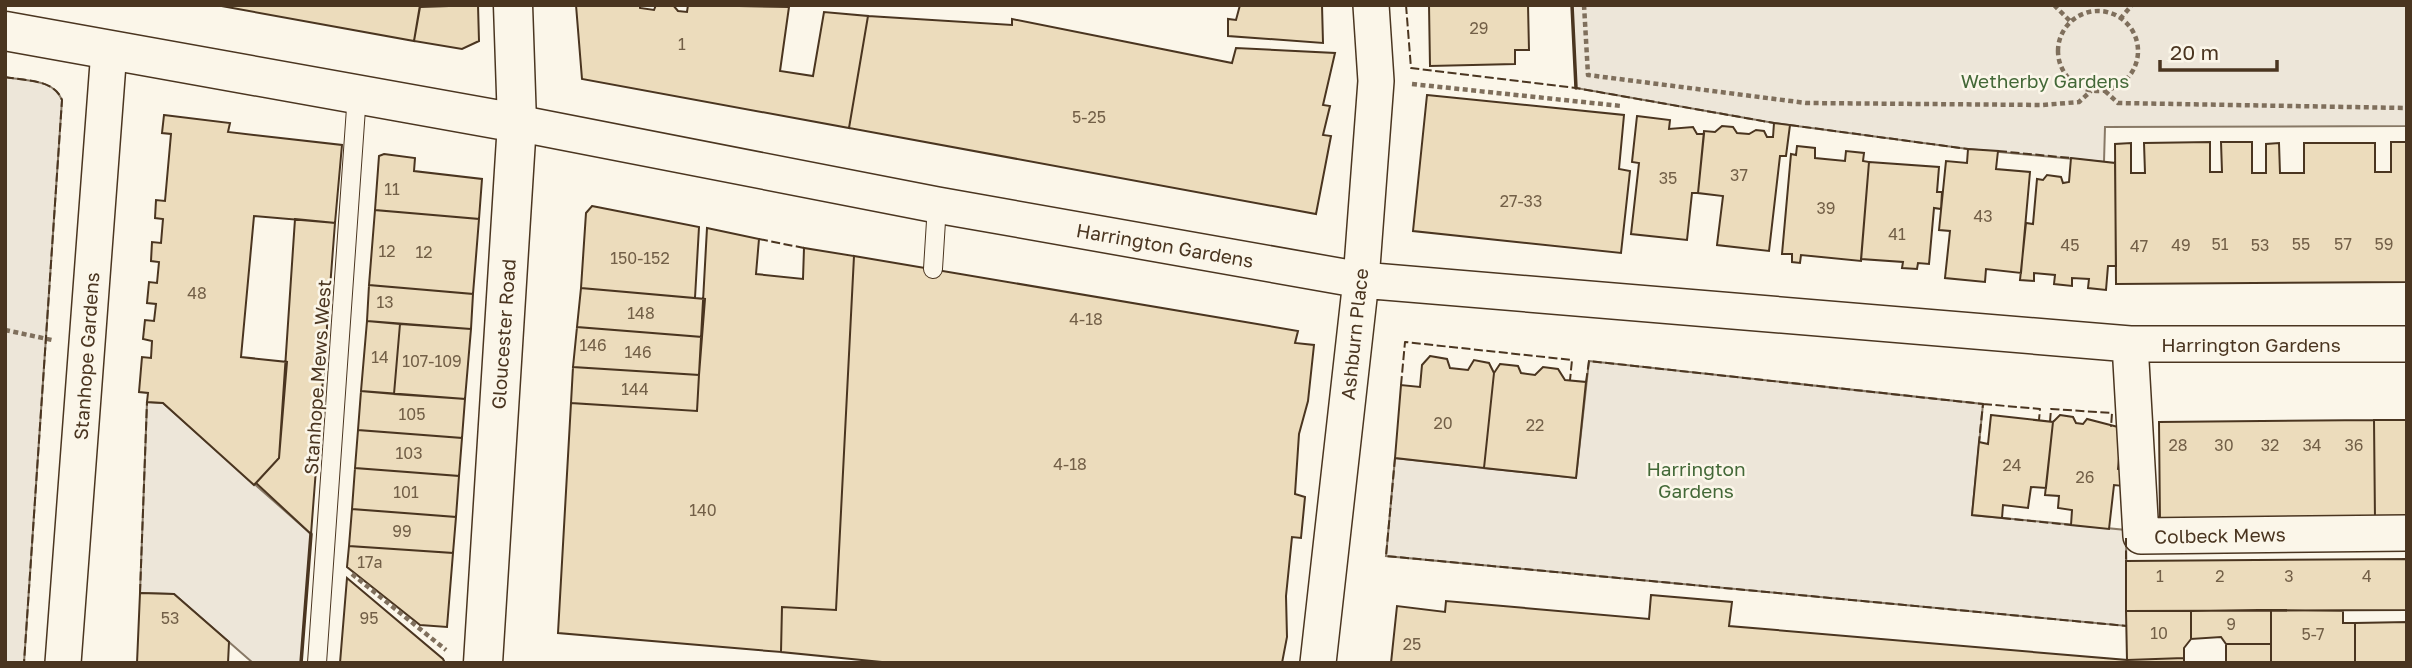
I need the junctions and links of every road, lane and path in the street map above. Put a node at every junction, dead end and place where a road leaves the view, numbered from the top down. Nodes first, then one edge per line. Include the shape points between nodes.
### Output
1 (513, 5) edge
2 (1371, 5) edge
3 (1584, 5) edge
4 (2053, 5) edge
5 (2132, 5) edge
6 (2092, 8) edge
7 (2120, 19) junction
8 (2071, 22) junction
9 (5, 31) edge
10 (110, 50) junction
11 (1426, 85) dead end
12 (2091, 91) junction
13 (2105, 91) junction
14 (357, 94) junction
15 (1621, 106) dead end
16 (2407, 108) edge
17 (517, 123) junction
18 (937, 205) junction
19 (933, 269) dead end
20 (1361, 280) junction
21 (5, 330) edge
22 (87, 344) junction
23 (2130, 344) junction
24 (2407, 344) edge
25 (2407, 533) edge
26 (326, 552) junction
27 (466, 658) edge
28 (63, 663) edge
29 (317, 663) edge
30 (1318, 663) edge

1 - 17 street, Gloucester Road
2 - 20 street, Ashburn Place via 1376,80
3 - 12 path via 1588,75 1806,103 2043,105 2079,102
4 - 8 path
5 - 7 path
6 - 7 path
6 - 8 path
7 - 13 path via 2135,37 2137,60 2125,80
8 - 12 path via 2059,41 2060,62 2072,81
9 - 10 street
10 - 14 street
10 - 22 street, Stanhope Gardens
11 - 15 path
12 - 13 path
13 - 16 path via 2118,103
14 - 17 street
14 - 26 lane, Stanhope Mews West
17 - 18 street, Harrington Gardens
17 - 27 street, Gloucester Road
18 - 19 lane
18 - 20 street, Harrington Gardens
20 - 23 street, Harrington Gardens
20 - 30 street, Ashburn Place
21 - 22 path
22 - 28 street, Stanhope Gardens
23 - 24 street, Harrington Gardens
23 - 25 street, Colbeck Mews via 2141,536
26 - 27 path
26 - 29 lane, Stanhope Mews West

